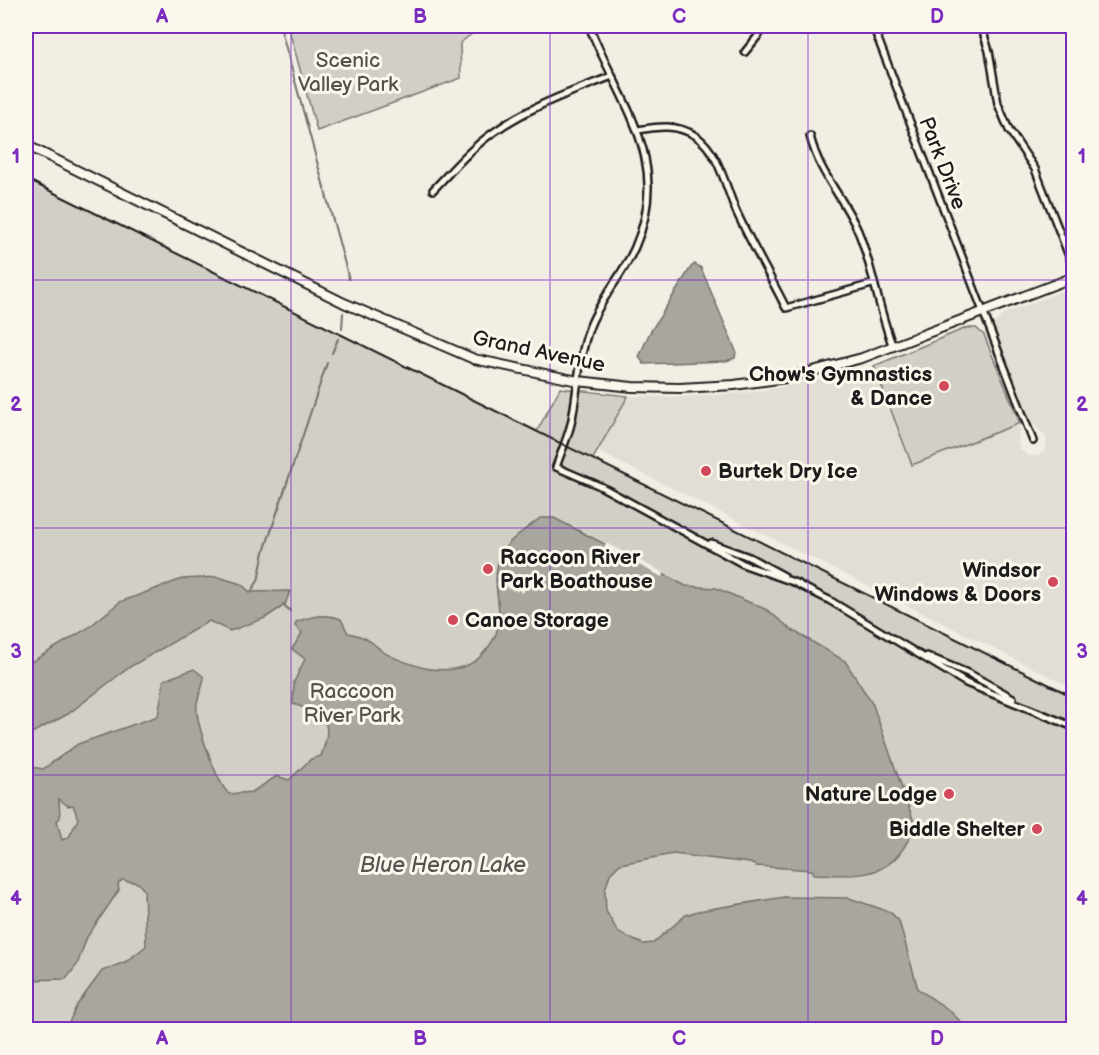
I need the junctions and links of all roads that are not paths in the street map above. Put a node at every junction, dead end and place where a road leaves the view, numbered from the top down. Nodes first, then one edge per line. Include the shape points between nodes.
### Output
1 (589, 26) edge
2 (766, 26) edge
3 (873, 26) edge
4 (981, 26) edge
5 (745, 52) dead end
6 (612, 76) junction
7 (638, 130) junction
8 (810, 136) dead end
9 (26, 145) edge
10 (434, 190) dead end
11 (1074, 269) edge
12 (1074, 277) edge
13 (872, 284) junction
14 (982, 312) junction
15 (893, 347) junction
16 (578, 381) junction
17 (1033, 441) dead end
18 (1074, 727) edge

1 - 6 street
2 - 5 street
3 - 14 street, Park Drive
4 - 11 street via 998,104 1009,130 1035,169
6 - 7 street
6 - 10 street via 533,108 495,131
7 - 13 street via 679,128 708,147 786,308
7 - 16 street via 649,172 647,218 634,250 590,327
8 - 13 street via 821,170 857,229
9 - 16 main road, Grand Avenue via 344,303 474,359
12 - 14 main road, Grand Avenue
13 - 15 street
14 - 15 main road, Grand Avenue
14 - 17 street, Park Drive
15 - 16 main road, Grand Avenue via 822,370 734,385 642,388
16 - 18 street via 571,424 556,467 695,537 749,557 966,683

